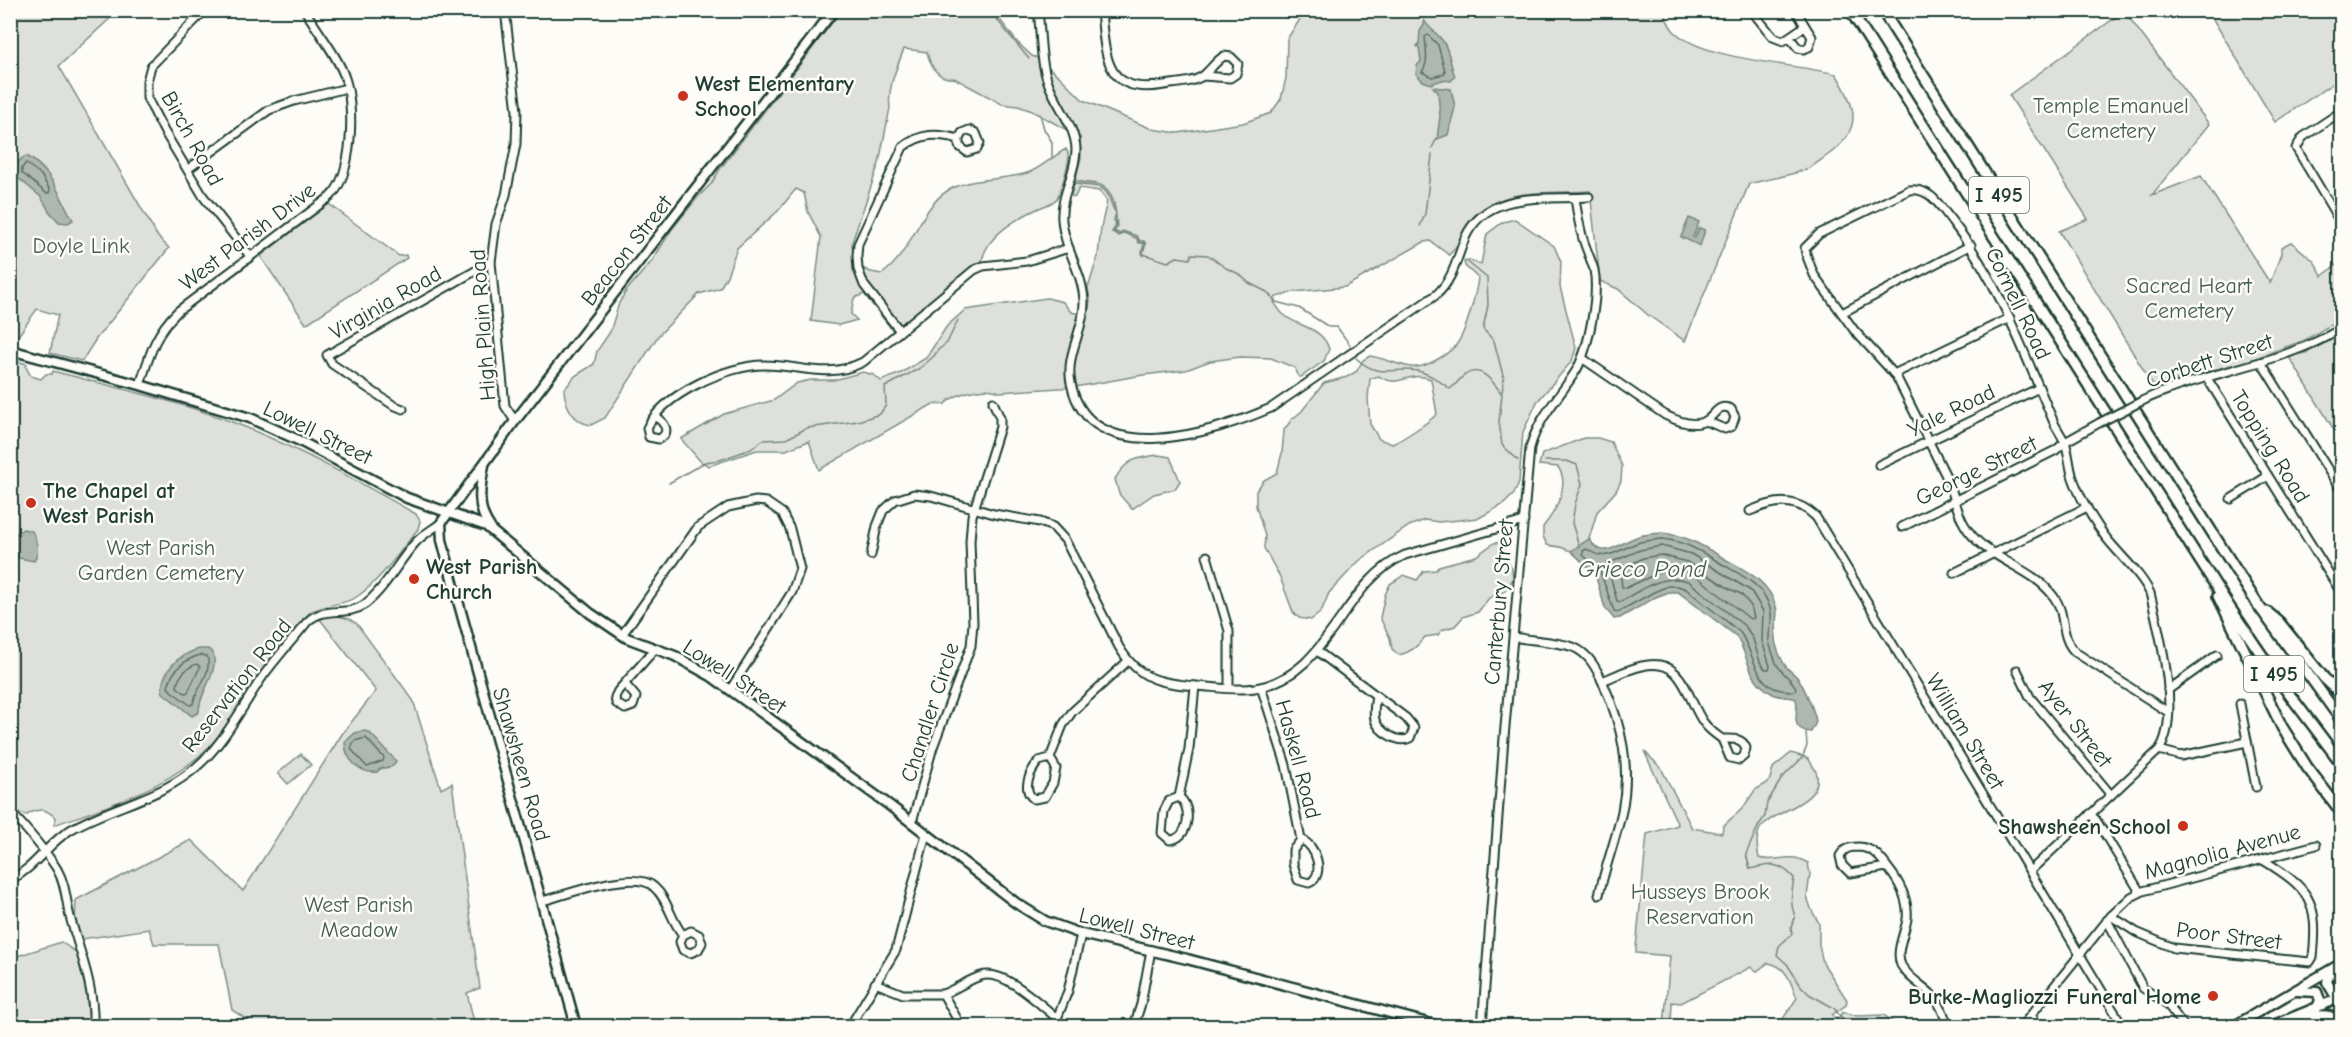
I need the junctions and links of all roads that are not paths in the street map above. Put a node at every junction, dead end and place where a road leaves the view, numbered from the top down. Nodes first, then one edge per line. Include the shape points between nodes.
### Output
1 (205, 10) edge
2 (305, 10) edge
3 (505, 10) edge
4 (834, 10) edge
5 (1038, 10) edge
6 (1101, 10) edge
7 (1751, 10) edge
8 (1796, 10) edge
9 (1851, 10) edge
10 (1882, 10) edge
11 (1805, 26) junction
12 (1790, 38) junction
13 (1203, 76) junction
14 (347, 88) junction
15 (2342, 111) edge
16 (958, 139) dead end
17 (188, 169) junction
18 (1589, 197) dead end
19 (1575, 198) junction
20 (2342, 225) edge
21 (1971, 245) junction
22 (1068, 248) junction
23 (250, 256) junction
24 (491, 262) junction
25 (1842, 313) junction
26 (2010, 318) junction
27 (2342, 328) edge
28 (900, 331) junction
29 (10, 350) edge
30 (1582, 358) junction
31 (2261, 362) junction
32 (1894, 374) junction
33 (2207, 378) junction
34 (140, 385) junction
35 (2039, 388) junction
36 (993, 402) dead end
37 (403, 409) dead end
38 (656, 416) dead end
39 (515, 421) junction
40 (1706, 421) dead end
41 (1929, 442) junction
42 (2065, 442) junction
43 (484, 462) junction
44 (1879, 465) dead end
45 (2268, 476) junction
46 (2342, 492) edge
47 (2231, 499) dead end
48 (1955, 500) junction
49 (2087, 507) junction
50 (974, 508) junction
51 (1750, 512) dead end
52 (448, 513) junction
53 (1524, 521) junction
54 (441, 523) junction
55 (1902, 527) dead end
56 (495, 531) junction
57 (1994, 554) junction
58 (871, 555) dead end
59 (1207, 556) dead end
60 (1954, 573) dead end
61 (2212, 580) junction
62 (2342, 594) edge
63 (2258, 605) junction
64 (622, 634) junction
65 (1514, 637) junction
66 (655, 649) junction
67 (1317, 651) junction
68 (2217, 655) dead end
69 (1128, 661) junction
70 (2017, 670) dead end
71 (1602, 681) junction
72 (625, 684) dead end
73 (1195, 686) junction
74 (1261, 687) junction
75 (1228, 688) junction
76 (730, 690) junction
77 (2168, 690) junction
78 (1376, 695) junction
79 (2342, 695) edge
80 (2240, 704) dead end
81 (2168, 712) junction
82 (2342, 721) edge
83 (1722, 739) dead end
84 (2247, 742) junction
85 (2159, 750) junction
86 (1050, 758) junction
87 (2342, 764) edge
88 (2256, 787) dead end
89 (2111, 795) junction
90 (1179, 797) junction
91 (10, 811) edge
92 (2342, 813) edge
93 (2090, 814) junction
94 (912, 822) junction
95 (926, 834) junction
96 (1300, 840) junction
97 (2316, 845) dead end
98 (45, 852) junction
99 (2263, 860) junction
100 (1887, 867) junction
101 (2030, 871) junction
102 (10, 880) edge
103 (2140, 890) junction
104 (1599, 895) dead end
105 (542, 901) junction
106 (2108, 918) junction
107 (1081, 934) junction
108 (683, 935) dead end
109 (1151, 950) junction
110 (2079, 954) junction
111 (2341, 963) edge
112 (875, 983) junction
113 (2294, 991) junction
114 (943, 994) junction
115 (2340, 1001) edge
116 (2317, 1008) junction
117 (2031, 1015) junction
118 (2300, 1015) junction
119 (1057, 1018) junction
120 (2342, 1020) edge
121 (2282, 1025) edge
122 (93, 1026) edge
123 (576, 1026) edge
124 (850, 1026) edge
125 (961, 1026) edge
126 (1054, 1026) edge
127 (1134, 1026) edge
128 (1439, 1026) edge
129 (1482, 1026) edge
130 (1948, 1026) edge
131 (2022, 1026) edge
132 (2038, 1026) edge
133 (2123, 1026) edge
134 (2184, 1026) edge
135 (2234, 1026) edge
136 (2271, 1026) edge

1 - 17 street, Birch Road via 155,60 147,81 150,105
2 - 14 street, West Parish Drive via 343,72
3 - 24 street, High Plain Road via 517,111 516,144
4 - 39 main road, Beacon Street
5 - 22 street via 1047,78 1076,146 1062,212
6 - 13 street via 1106,60 1113,73 1125,82 1146,88
7 - 12 street via 1776,40
8 - 11 street
9 - 61 highway, I 495
10 - 63 highway, I 495
11 - 12 street
11 - 12 street via 1812,37 1809,47 1798,48
13 - 13 street via 1224,56 1238,64 1230,78
14 - 17 street via 269,110
14 - 23 street, West Parish Drive via 349,142 341,183 330,197
15 - 20 street via 2303,137 2296,148
16 - 28 street via 925,135 903,147 858,244 858,269 864,285
17 - 23 street, Birch Road via 212,209
18 - 19 street
19 - 22 street via 1521,200 1492,208 1477,219 1445,286 1431,299 1271,408 1176,436 1132,438 1114,434 1097,425 1077,402 1070,361 1084,300
19 - 30 street, Canterbury Street via 1594,270
21 - 25 street
21 - 25 street, Cornell Road via 1924,191 1910,190 1819,234 1805,248 1806,254 1814,274
21 - 26 street, Cornell Road
22 - 28 street via 1027,261 974,270
23 - 34 street, West Parish Drive via 166,322 154,341
24 - 37 street, Virginia Road via 327,355 332,364
24 - 39 street, High Plain Road via 506,406
25 - 32 street
26 - 32 street
26 - 35 street, Cornell Road
27 - 31 street, Corbett Street
28 - 38 street via 851,368 828,372 767,365 746,368 690,386
29 - 34 main road, Lowell Street
30 - 40 street via 1672,418 1685,423
30 - 53 street, Canterbury Street via 1534,433
31 - 33 street, Corbett Street
31 - 46 street
32 - 41 street
33 - 42 street, Corbett Street, bridge via 2166,390
33 - 45 street, Topping Road
34 - 52 main road, Lowell Street via 260,422 407,498
35 - 41 street, Yale Road
35 - 42 street, Cornell Road
36 - 50 street, Chandler Circle via 1000,427
39 - 43 main road, Beacon Street
41 - 44 street, Yale Road
41 - 48 street
42 - 48 street, George Street
42 - 49 street via 2073,478
43 - 52 main road, Beacon Street
43 - 56 main road via 479,492 481,508 484,519
45 - 47 street
45 - 62 street, Topping Road
48 - 55 street, George Street
48 - 57 street via 1964,525
49 - 57 street
49 - 77 street via 2112,546 2145,583 2155,614
50 - 58 street via 922,495 900,498 880,516
50 - 69 street via 1040,522 1061,535
50 - 94 street, Chandler Circle via 970,541 970,646 933,747
51 - 101 street, William Street via 1787,501 1806,508 1816,517
52 - 54 main road
52 - 56 main road, Lowell Street
53 - 65 street, Canterbury Street
53 - 67 street via 1390,561 1369,580
54 - 98 street, Reservation Road via 417,541 362,606 315,614 262,678 216,747 189,773 90,818 63,834
54 - 105 main road, Shawsheen Road via 453,583
56 - 64 main road, Lowell Street via 590,613
57 - 60 street
57 - 81 street via 2029,574 2051,593 2061,610 2065,638 2075,652
59 - 75 street via 1230,635
61 - 87 highway, I 495 via 2280,682
61 - 92 highway via 2278,721
63 - 79 highway via 2279,622
63 - 82 highway, I 495
64 - 66 main road, Lowell Street
64 - 76 street via 698,527 728,507 766,502 782,513 800,569 792,592
65 - 71 street via 1573,647 1589,657
65 - 129 street, Canterbury Street
66 - 72 street
66 - 76 main road, Lowell Street via 692,665
67 - 74 street via 1293,674
67 - 78 street
68 - 77 street
69 - 73 street via 1153,680
69 - 86 street via 1067,718
70 - 89 street, Ayer Street via 2030,697
71 - 83 street via 1643,666 1657,665 1670,670 1685,684 1705,724
71 - 104 street via 1623,740 1626,777 1621,813
73 - 75 street
73 - 90 street via 1189,749
74 - 75 street
74 - 96 street, Haskell Road via 1286,765
76 - 94 main road, Lowell Street
77 - 81 street
78 - 78 street via 1413,726 1410,738 1396,740 1378,724
80 - 84 street
81 - 85 street via 2167,735
84 - 85 street via 2181,756
84 - 88 street
85 - 89 street
86 - 86 street via 1036,763 1027,785 1028,794 1035,800 1045,798 1053,783 1056,768
89 - 93 street
90 - 90 street via 1187,808 1185,825 1181,836 1170,840 1162,831 1164,811 1169,801
91 - 98 street
93 - 101 street
93 - 103 street
94 - 95 main road, Lowell Street
95 - 107 main road, Lowell Street via 1034,915
95 - 112 street via 903,932
96 - 96 street, Haskell Road via 1311,847 1316,862 1317,875 1304,884 1295,872 1293,850
97 - 99 street, Magnolia Avenue
98 - 102 street, Reservation Road
98 - 122 street via 58,870 67,895 86,964
99 - 103 street, Magnolia Avenue
99 - 106 street, Poor Street via 2296,882 2309,900 2315,921 2311,961 2180,949
100 - 100 street via 1876,853 1866,848 1848,848 1840,856 1850,873
100 - 130 street via 1898,881 1907,907 1899,960 1906,972 1935,998
101 - 110 street, William Street
103 - 106 street, Magnolia Avenue
105 - 108 street via 602,885 642,880 657,889
105 - 123 main road, Shawsheen Road
106 - 110 street
106 - 134 street via 2143,988 2167,1004
107 - 109 main road, Lowell Street
107 - 119 street via 1068,992
109 - 127 street
109 - 128 main road, Lowell Street
110 - 117 street
110 - 133 street, William Street
111 - 113 main road
111 - 115 main road via 2328,980
112 - 114 street via 903,994
112 - 124 street
113 - 116 main road via 2317,992
113 - 135 main road
114 - 119 street via 992,974 1014,985
114 - 125 street
115 - 116 main road
116 - 118 main road
117 - 131 street
117 - 132 street
118 - 120 highway
118 - 121 main road
119 - 126 street
121 - 136 main road

